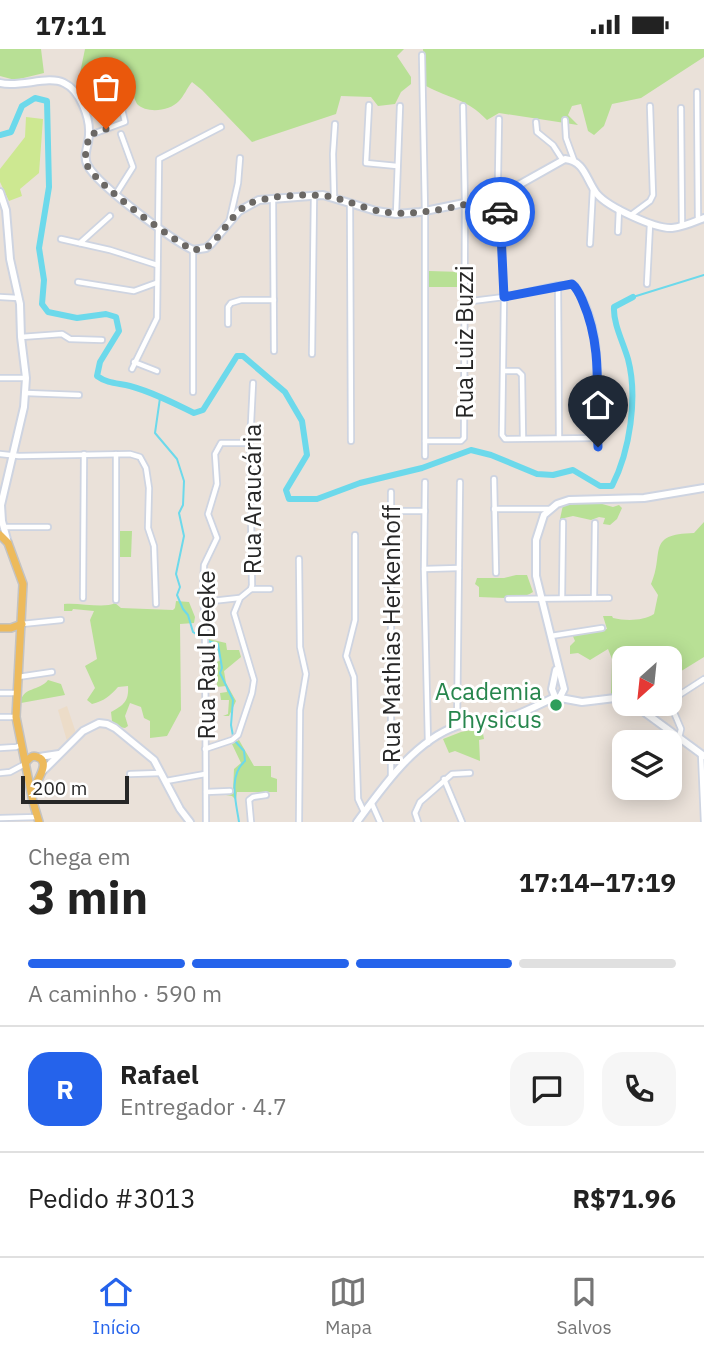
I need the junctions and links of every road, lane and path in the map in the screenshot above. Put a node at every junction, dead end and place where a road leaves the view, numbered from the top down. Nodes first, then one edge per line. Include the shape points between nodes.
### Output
1 (422, 55) dead end
2 (0, 83) edge
3 (697, 92) dead end
4 (121, 105) dead end
5 (369, 105) dead end
6 (400, 106) dead end
7 (463, 106) dead end
8 (650, 106) dead end
9 (681, 108) dead end
10 (499, 119) dead end
11 (565, 120) dead end
12 (536, 121) dead end
13 (335, 124) dead end
14 (221, 127) dead end
15 (121, 134) dead end
16 (89, 135) junction
17 (240, 158) dead end
18 (562, 159) junction
19 (574, 160) junction
20 (397, 166) junction
21 (593, 187) junction
22 (0, 192) edge
23 (116, 194) junction
24 (314, 195) junction
25 (499, 196) junction
26 (334, 197) junction
27 (273, 198) junction
28 (465, 203) junction
29 (350, 204) junction
30 (619, 209) junction
31 (425, 212) junction
32 (396, 213) junction
33 (631, 215) junction
34 (110, 216) dead end
35 (701, 219) edge
36 (229, 224) junction
37 (650, 224) junction
38 (682, 226) junction
39 (4, 227) edge
40 (159, 227) junction
41 (618, 232) dead end
42 (61, 239) dead end
43 (80, 243) junction
44 (590, 244) dead end
45 (193, 250) junction
46 (157, 265) junction
47 (79, 282) dead end
48 (156, 283) junction
49 (647, 284) dead end
50 (558, 285) junction
51 (0, 297) edge
52 (504, 297) junction
53 (19, 298) junction
54 (274, 300) junction
55 (464, 302) junction
56 (228, 324) dead end
57 (21, 337) junction
58 (102, 340) dead end
59 (274, 351) dead end
60 (312, 354) dead end
61 (134, 362) junction
62 (132, 369) dead end
63 (156, 371) dead end
64 (504, 371) junction
65 (26, 378) junction
66 (0, 379) edge
67 (253, 383) dead end
68 (193, 392) dead end
69 (26, 393) junction
70 (79, 395) dead end
71 (598, 437) junction
72 (523, 438) junction
73 (559, 438) junction
74 (351, 441) dead end
75 (425, 441) junction
76 (250, 443) junction
77 (598, 447) dead end
78 (0, 454) edge
79 (84, 454) junction
80 (116, 454) junction
81 (13, 455) junction
82 (425, 456) dead end
83 (494, 479) dead end
84 (425, 482) dead end
85 (460, 482) dead end
86 (704, 488) edge
87 (391, 492) dead end
88 (1, 497) edge
89 (495, 509) junction
90 (550, 509) junction
91 (391, 511) junction
92 (425, 511) junction
93 (563, 522) dead end
94 (594, 523) dead end
95 (48, 527) dead end
96 (1, 528) edge
97 (355, 535) dead end
98 (299, 559) dead end
99 (459, 568) junction
100 (424, 569) junction
101 (496, 573) dead end
102 (251, 589) junction
103 (270, 589) dead end
104 (562, 597) junction
105 (240, 598) junction
106 (541, 598) junction
107 (594, 598) junction
108 (609, 598) dead end
109 (83, 599) dead end
110 (508, 599) dead end
111 (116, 600) dead end
112 (202, 603) junction
113 (156, 604) dead end
114 (61, 619) dead end
115 (22, 624) junction
116 (2, 628) edge
117 (602, 628) dead end
118 (550, 636) junction
119 (21, 642) junction
120 (52, 672) dead end
121 (18, 677) junction
122 (704, 679) edge
123 (556, 685) junction
124 (0, 693) edge
125 (17, 693) junction
126 (682, 694) edge
127 (560, 695) junction
128 (612, 698) edge
129 (539, 703) junction
130 (650, 716) edge
131 (0, 717) edge
132 (16, 717) junction
133 (457, 726) junction
134 (669, 730) edge
135 (682, 740) edge
136 (428, 743) junction
137 (21, 745) junction
138 (0, 748) edge
139 (205, 749) junction
140 (60, 753) junction
141 (702, 755) edge
142 (37, 757) junction
143 (27, 766) junction
144 (470, 772) dead end
145 (0, 773) edge
146 (41, 773) junction
147 (162, 773) junction
148 (130, 774) dead end
149 (205, 774) junction
150 (391, 777) junction
151 (444, 779) junction
152 (166, 781) junction
153 (230, 791) dead end
154 (206, 792) junction
155 (32, 794) junction
156 (266, 795) dead end
157 (371, 803) junction
158 (364, 812) junction
159 (0, 818) edge
160 (38, 819) edge
161 (190, 822) edge
162 (206, 822) edge
163 (251, 822) edge
164 (299, 822) edge
165 (357, 822) edge
166 (380, 822) edge
167 (418, 822) edge
168 (462, 822) edge
169 (704, 822) edge

1 - 31 street
2 - 16 main road via 64,82 78,96
3 - 35 street
4 - 16 street via 125,122
5 - 20 street via 366,163
6 - 20 street
7 - 28 street, Rua Luiz Buzzi
8 - 33 street via 653,195
9 - 38 street
10 - 25 street
11 - 19 street
12 - 18 street via 537,132
13 - 26 street
14 - 40 street via 159,159
15 - 23 street via 133,167
16 - 23 main road via 88,166
17 - 36 street
18 - 19 main road
18 - 25 main road
19 - 21 main road
20 - 32 street
21 - 30 main road
21 - 44 street
22 - 39 main road via 6,210
23 - 40 main road
24 - 26 main road
24 - 27 main road
24 - 60 street
25 - 28 main road
25 - 52 street
26 - 29 main road
27 - 36 main road via 244,206
27 - 54 street
28 - 31 main road
28 - 55 street, Rua Luiz Buzzi
29 - 32 main road
29 - 74 street
30 - 33 main road
30 - 41 street
31 - 32 main road
31 - 75 street
33 - 37 main road
34 - 43 street
35 - 38 main road
36 - 45 main road via 206,248
37 - 38 main road
37 - 49 street
39 - 53 main road
40 - 45 main road
40 - 46 street
42 - 43 street
43 - 46 street
45 - 68 street
46 - 48 street
47 - 48 street via 134,291
48 - 61 street via 156,322
50 - 52 street
50 - 71 street via 575,285 597,345
50 - 73 street
51 - 53 street
52 - 55 street
52 - 64 street
53 - 57 main road
54 - 56 street via 231,303
54 - 59 street
55 - 75 street, Rua Luiz Buzzi via 464,438
57 - 58 street via 62,334
57 - 65 main road
61 - 62 street
61 - 63 street
64 - 72 street via 523,375
64 - 72 street via 502,435 505,439
65 - 66 street
65 - 69 main road
67 - 76 street, Rua Araucária
69 - 70 street
69 - 81 main road
71 - 73 street
71 - 77 street
72 - 73 street
75 - 82 street
76 - 102 street, Rua Araucária
76 - 112 street, Rua Raul Deeke via 221,443 216,449 217,484 208,514 217,538 204,565
78 - 81 street
79 - 80 street
79 - 81 street
79 - 109 street
80 - 111 street
80 - 113 street via 136,454 146,468
81 - 88 main road
83 - 89 street
84 - 92 street
85 - 99 street
86 - 90 main road via 644,498 577,498
87 - 91 street, Rua Mathias Herkenhoff
88 - 96 main road
89 - 90 street
89 - 101 street
90 - 106 main road via 536,540
91 - 92 street
91 - 150 street, Rua Mathias Herkenhoff
92 - 100 street
93 - 104 street
94 - 107 street
95 - 96 street
96 - 115 main road via 23,584
97 - 158 street via 355,620 346,656 354,677 358,799
98 - 164 street via 300,647 306,674 300,710
99 - 100 street
99 - 133 street
100 - 136 street
102 - 103 street
102 - 105 street, Rua Araucária
104 - 106 street
104 - 107 street
105 - 112 street
105 - 139 street, Rua Araucária via 234,619 254,686 238,735
106 - 110 street
106 - 118 main road
107 - 108 street
112 - 139 street, Rua Raul Deeke
114 - 115 street
115 - 116 main road
115 - 119 main road
116 - 119 main road
117 - 118 street
118 - 123 main road
119 - 121 main road
120 - 121 street
121 - 125 main road
122 - 126 street
123 - 127 main road
123 - 127 main road
123 - 129 main road
124 - 125 street
125 - 132 main road
127 - 128 main road via 576,701
127 - 129 main road
129 - 133 main road via 516,715
130 - 134 main road
131 - 132 street
132 - 137 main road
133 - 136 main road
135 - 141 main road
136 - 150 main road
137 - 138 street
137 - 142 main road
137 - 143 main road
139 - 149 street, Rua Raul Deeke
140 - 142 main road
140 - 146 main road
140 - 147 main road via 87,729 107,724 147,753
141 - 169 street
142 - 143 main road
142 - 146 main road via 44,765
143 - 145 street
143 - 146 main road via 33,775
143 - 155 main road
144 - 151 street via 456,772
146 - 155 main road
147 - 148 street
147 - 152 main road
149 - 152 street
149 - 154 street, Rua Raul Deeke
150 - 157 main road
151 - 167 street via 419,802
151 - 168 street
152 - 161 main road
153 - 154 street
154 - 162 street, Rua Raul Deeke
155 - 160 main road
156 - 163 street via 249,800
157 - 158 main road
157 - 166 street
158 - 165 main road
159 - 160 street

